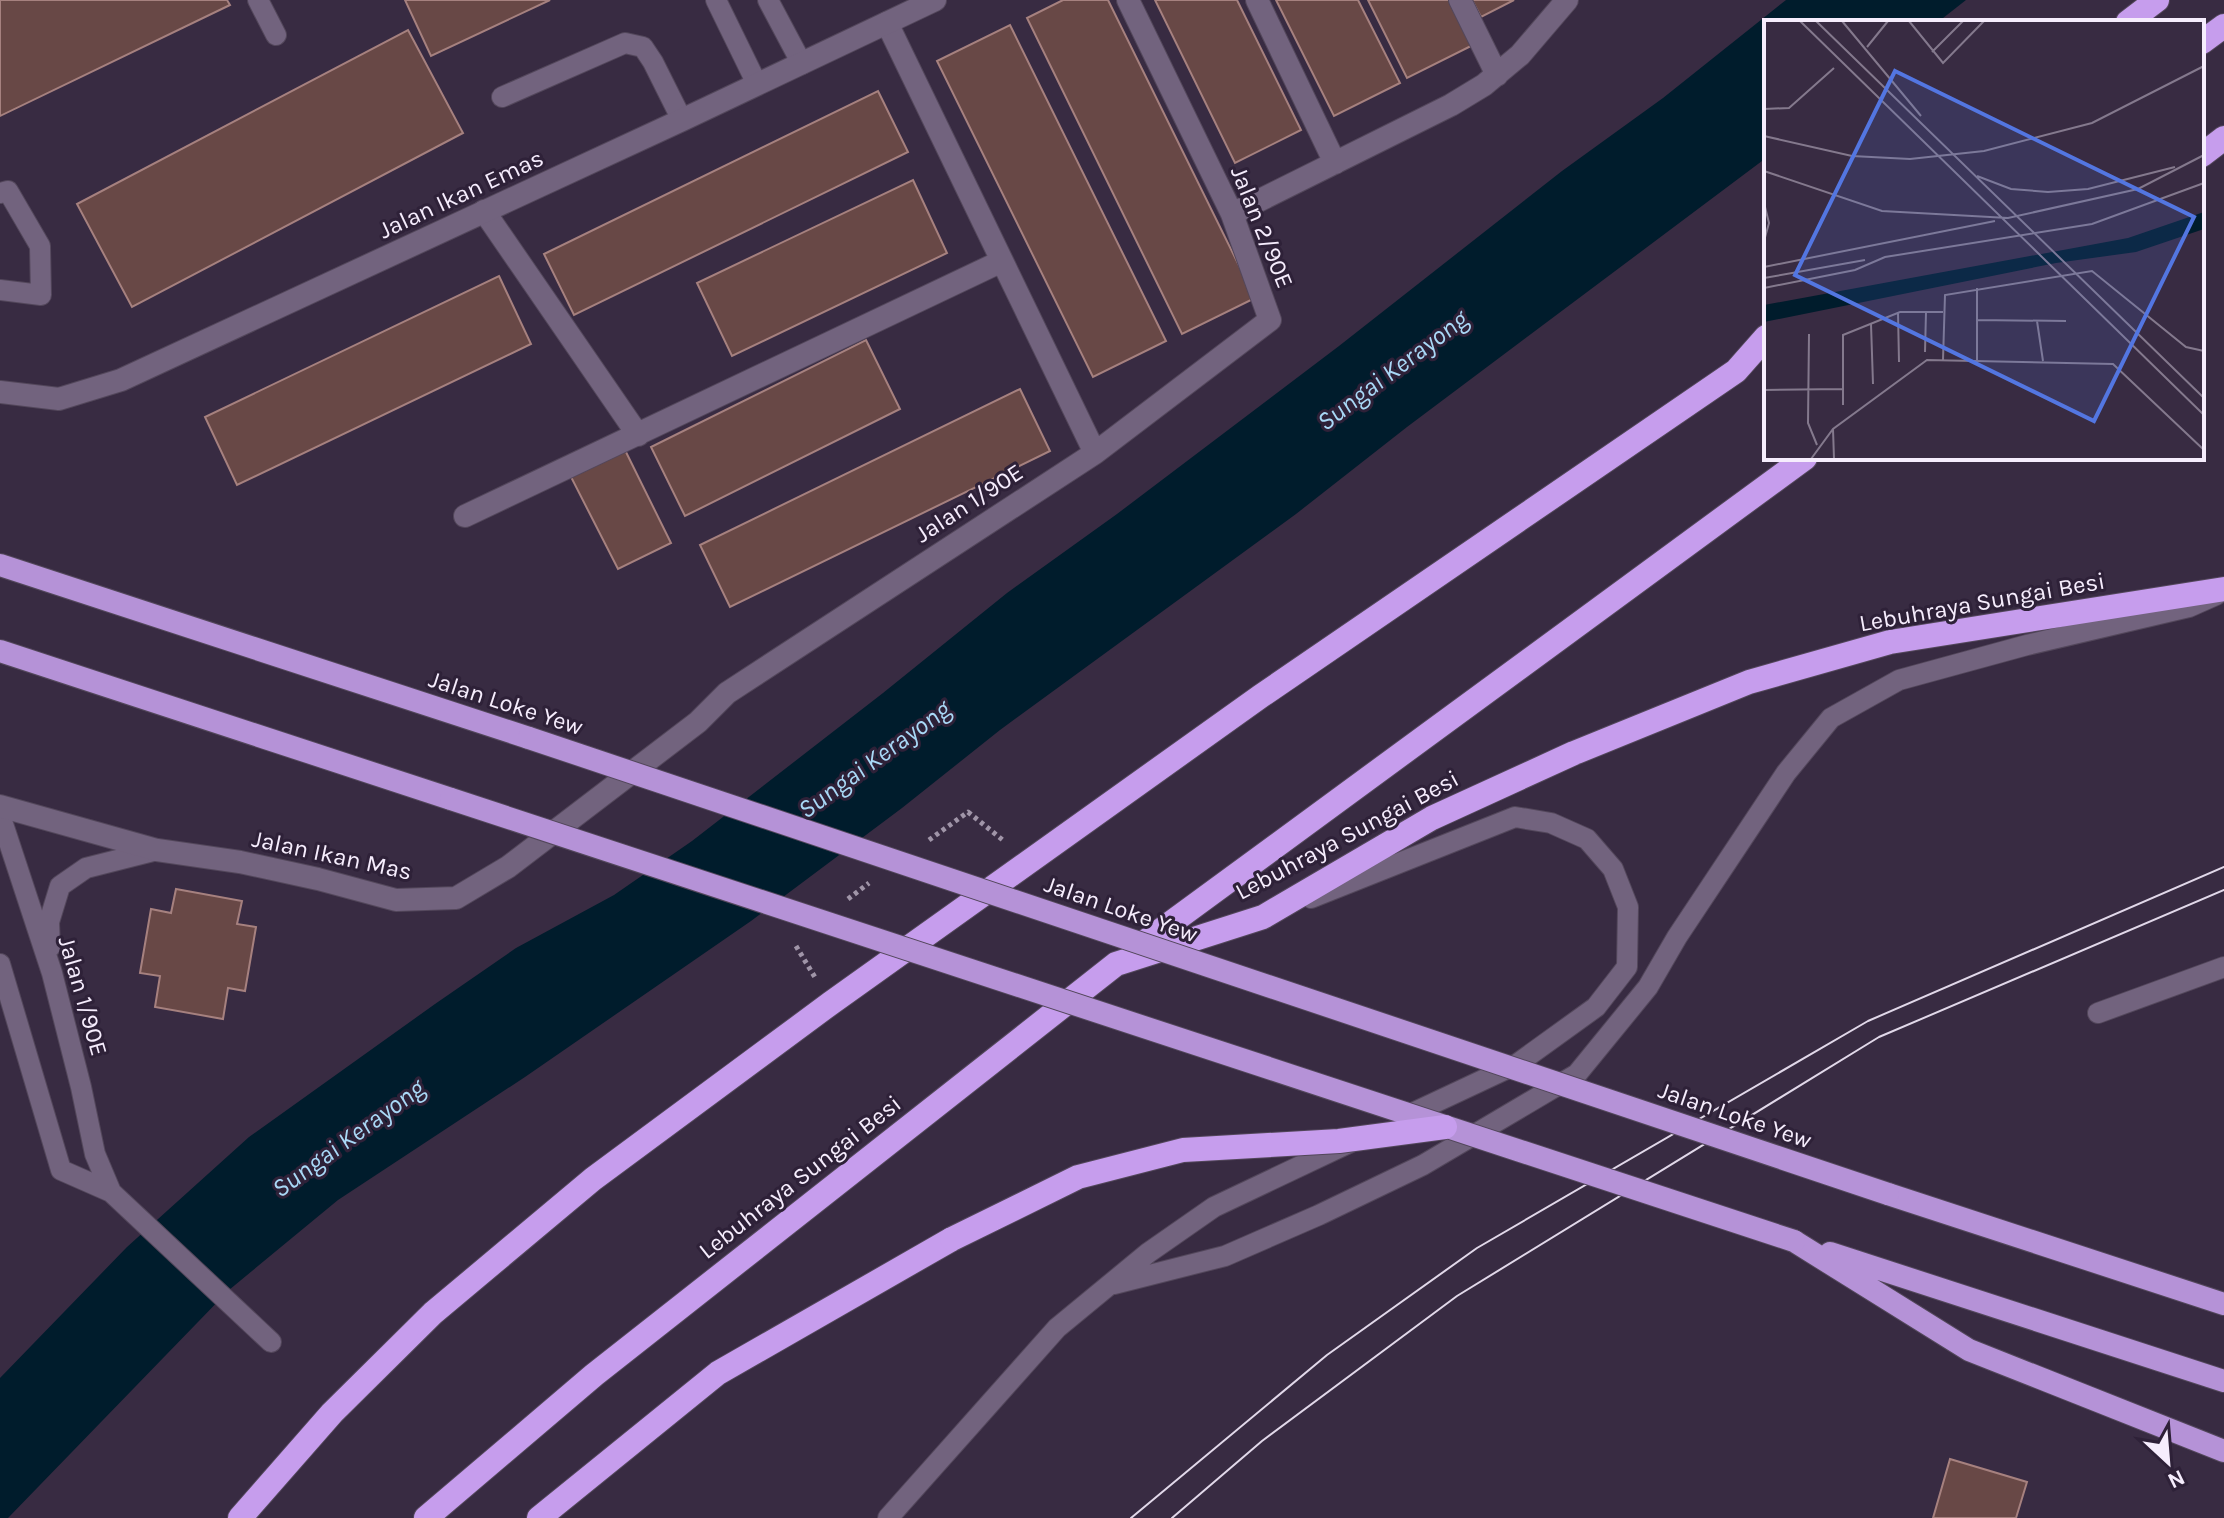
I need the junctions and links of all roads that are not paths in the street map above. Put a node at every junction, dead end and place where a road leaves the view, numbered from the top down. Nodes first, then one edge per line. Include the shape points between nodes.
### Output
1 (258, 0) edge
2 (716, 0) edge
3 (768, 0) edge
4 (935, 0) edge
5 (1128, 0) edge
6 (1257, 0) edge
7 (1460, 0) edge
8 (1567, 0) edge
9 (2157, 0) edge
10 (2131, 20) edge
11 (887, 23) junction
12 (2224, 26) edge
13 (276, 35) dead end
14 (2204, 41) edge
15 (802, 64) junction
16 (1497, 75) junction
17 (757, 84) junction
18 (502, 97) dead end
19 (682, 120) junction
20 (2224, 138) edge
21 (2204, 153) edge
22 (1335, 163) junction
23 (0, 193) edge
24 (484, 211) junction
25 (1232, 214) junction
26 (1002, 261) junction
27 (0, 290) edge
28 (1764, 339) edge
29 (1764, 351) edge
30 (1736, 371) junction
31 (0, 392) edge
32 (638, 435) junction
33 (1095, 453) junction
34 (1802, 460) edge
35 (465, 516) dead end
36 (0, 565) edge
37 (2224, 590) edge
38 (0, 651) edge
39 (698, 722) joint
40 (0, 806) edge
41 (0, 815) edge
42 (157, 850) junction
43 (1263, 917) junction
44 (1116, 964) junction
45 (2224, 967) edge
46 (1, 969) edge
47 (52, 973) junction
48 (2098, 1013) dead end
49 (1445, 1127) junction
50 (95, 1154) junction
51 (61, 1170) junction
52 (111, 1192) junction
53 (1794, 1241) junction
54 (1110, 1285) junction
55 (2224, 1304) edge
56 (271, 1342) dead end
57 (2224, 1381) edge
58 (2224, 1451) edge
59 (240, 1518) edge
60 (426, 1518) edge
61 (539, 1518) edge
62 (888, 1518) edge

1 - 13 lane
2 - 17 lane
3 - 15 lane
4 - 11 street, Jalan Ikan Emas
5 - 25 street, Jalan 2/90E
6 - 22 street
7 - 16 street
8 - 16 street
9 - 10 highway
11 - 15 street, Jalan Ikan Emas
11 - 26 street
12 - 14 highway
15 - 17 street, Jalan Ikan Emas
16 - 22 street via 1451,105
17 - 19 street, Jalan Ikan Emas
18 - 19 lane via 625,43 643,47
19 - 24 street, Jalan Ikan Emas
20 - 21 highway
22 - 25 street
23 - 27 lane via 8,191 40,246 41,295
24 - 31 street, Jalan Ikan Emas via 121,380 59,399
24 - 32 street
25 - 33 street, Jalan 2/90E via 1270,320
26 - 32 street
26 - 33 street
28 - 30 highway
29 - 30 highway
30 - 59 highway via 1261,696 593,1179 433,1313 332,1413
32 - 35 street
33 - 39 street, Jalan 1/90E via 727,693
34 - 44 highway
36 - 55 highway, Jalan Loke Yew, bridge
37 - 43 highway, Lebuhraya Sungai Besi via 1890,642 1749,682 1432,818
37 - 54 lane via 2189,607 1899,680 1831,718 1786,773 1648,987 1577,1074 1423,1165 1319,1215 1225,1256
38 - 49 highway, bridge
39 - 42 street, Jalan Ikan Mas via 508,867 456,898 396,900 240,862
40 - 42 street, Jalan Ikan Mas
41 - 47 lane, Jalan 1/90E
42 - 47 lane via 86,868 60,886 49,922
43 - 44 highway, Lebuhraya Sungai Besi
43 - 54 lane via 1515,817 1551,823 1587,839 1613,869 1628,907 1627,967 1596,1007 1517,1064 1214,1207
44 - 60 highway, Lebuhraya Sungai Besi via 594,1375
45 - 48 lane
46 - 51 lane
47 - 50 lane, Jalan 1/90E
49 - 53 highway, bridge
49 - 61 highway, bridge via 1339,1141 1183,1150 1078,1177 952,1239 718,1373
50 - 51 lane
50 - 52 lane, Jalan 1/90E
51 - 52 lane
52 - 56 lane
53 - 57 highway
53 - 58 highway via 1969,1350
54 - 62 lane via 1057,1328

